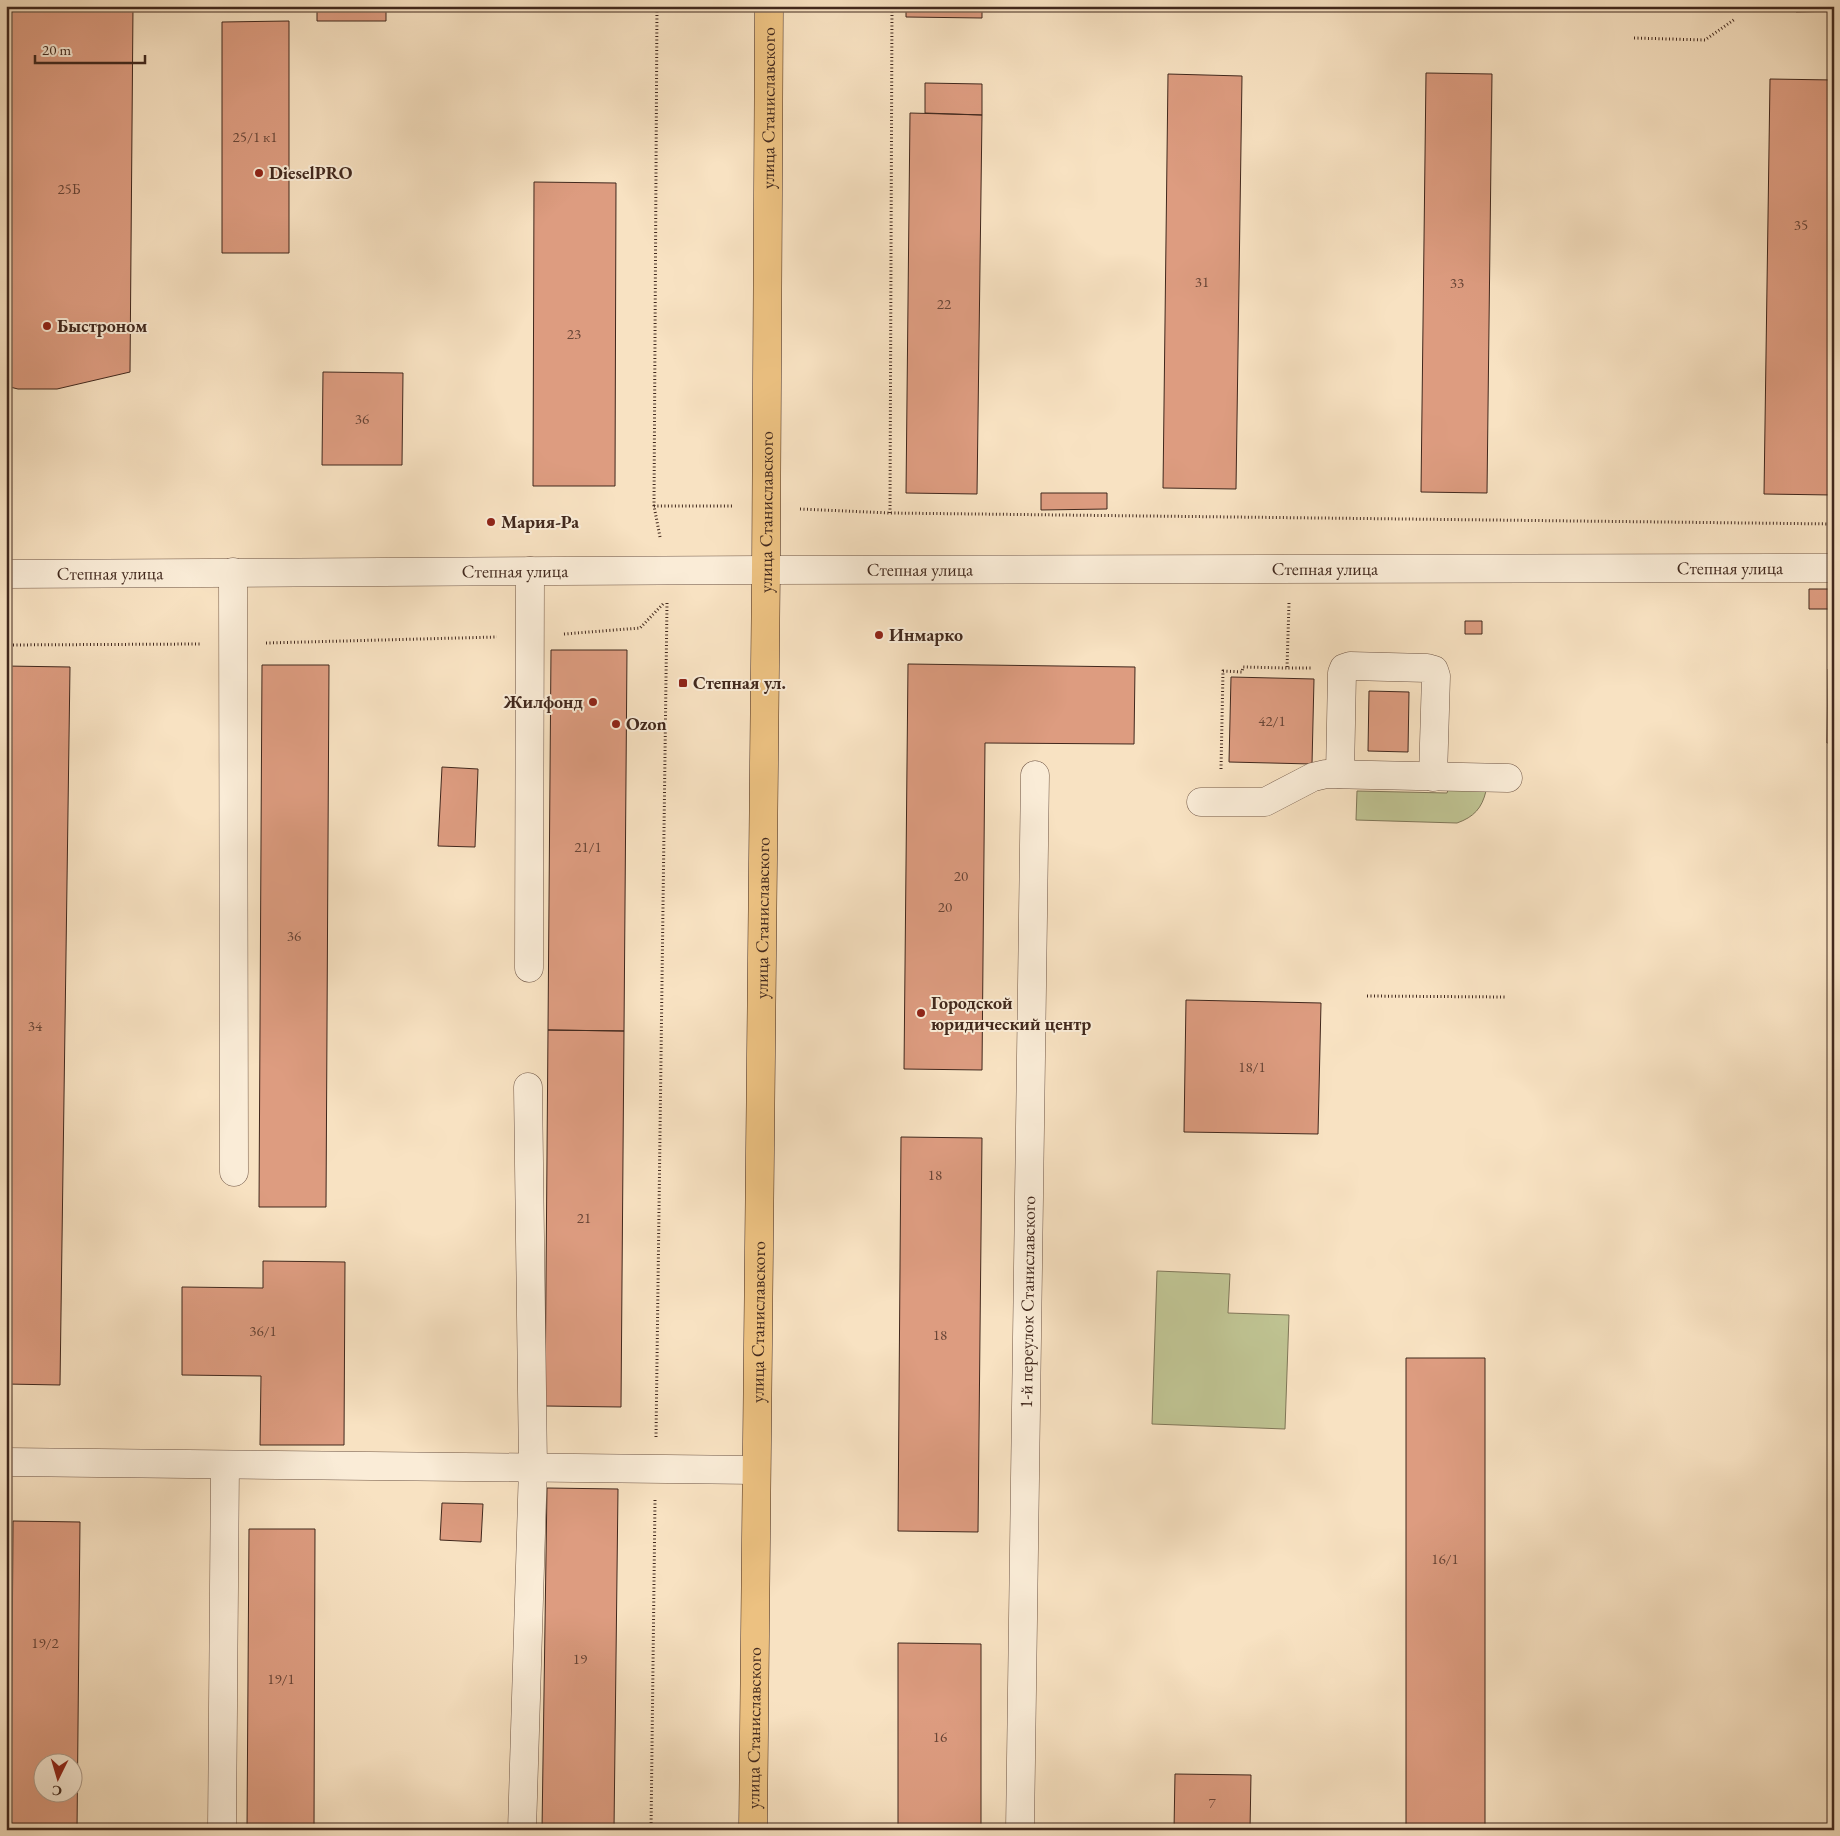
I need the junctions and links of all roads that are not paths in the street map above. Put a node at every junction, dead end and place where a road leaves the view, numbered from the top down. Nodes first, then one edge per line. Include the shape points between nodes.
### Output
1 (769, 6) edge
2 (1834, 568) edge
3 (766, 570) junction
4 (530, 571) junction
5 (233, 572) junction
6 (6, 574) edge
7 (1340, 774) junction
8 (1035, 775) dead end
9 (1433, 777) junction
10 (1508, 778) dead end
11 (1210, 802) road end
12 (529, 968) dead end
13 (528, 1087) dead end
14 (234, 1172) dead end
15 (6, 1462) edge
16 (225, 1465) junction
17 (533, 1468) junction
18 (756, 1470) junction
19 (222, 1830) edge
20 (522, 1830) edge
21 (753, 1830) edge
22 (1020, 1830) edge

1 - 3 main road, улица Станиславского
2 - 3 street, Степная улица
3 - 4 street, Степная улица
3 - 18 main road, улица Станиславского
4 - 5 street, Степная улица
4 - 12 street
5 - 6 street, Степная улица
5 - 14 street
7 - 9 street
7 - 9 street via 1344,669 1350,666 1427,668 1434,670 1436,676
7 - 11 street via 1313,777 1266,802
8 - 22 street, 1-й переулок Станиславского
9 - 10 street
13 - 17 street
15 - 16 street
16 - 17 street
16 - 19 street
17 - 18 street
17 - 20 street
18 - 21 main road, улица Станиславского

